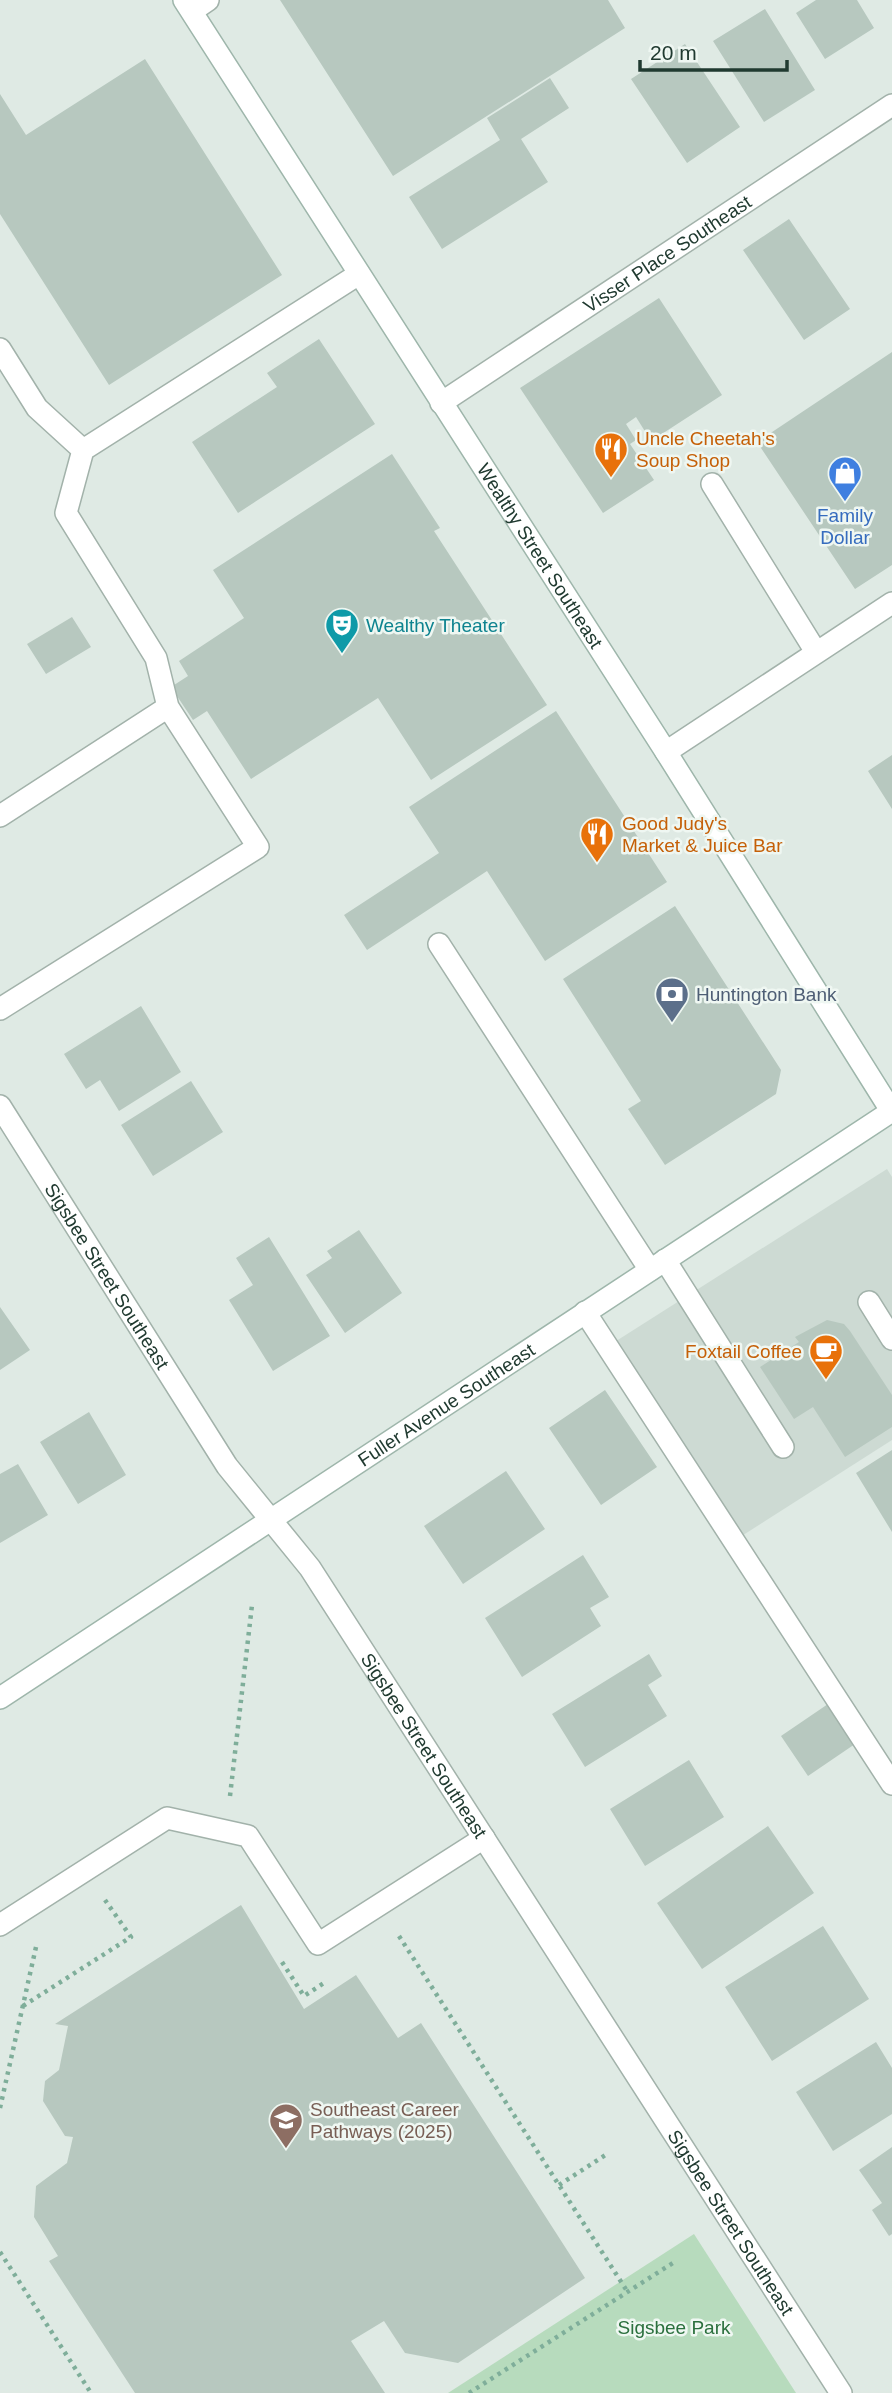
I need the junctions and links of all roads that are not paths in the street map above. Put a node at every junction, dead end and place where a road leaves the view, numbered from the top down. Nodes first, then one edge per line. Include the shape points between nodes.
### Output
1 (195, 4) edge
2 (892, 105) edge
3 (359, 274) junction
4 (0, 349) edge
5 (441, 402) junction
6 (83, 450) junction
7 (712, 484) dead end
8 (892, 603) edge
9 (816, 652) junction
10 (168, 707) junction
11 (666, 752) junction
12 (0, 816) edge
13 (439, 944) dead end
14 (0, 1009) edge
15 (0, 1106) edge
16 (892, 1112) edge
17 (657, 1265) junction
18 (869, 1302) dead end
19 (585, 1312) junction
20 (892, 1339) edge
21 (783, 1447) dead end
22 (269, 1519) junction
23 (0, 1698) edge
24 (892, 1784) edge
25 (484, 1838) junction
26 (0, 1925) edge
27 (841, 2393) edge

1 - 3 main road, Wealthy Street Southeast
2 - 5 main road, Visser Place Southeast
3 - 5 main road, Wealthy Street Southeast
3 - 6 main road
4 - 6 main road via 37,408
5 - 11 main road, Wealthy Street Southeast
6 - 10 main road via 66,513 156,658
7 - 9 main road
8 - 9 main road
9 - 11 main road
10 - 12 main road
10 - 14 main road via 258,847
11 - 16 main road, Wealthy Street Southeast
13 - 17 main road
15 - 22 main road, Sigsbee Street Southeast via 228,1466
16 - 17 main road, Fuller Avenue Southeast
17 - 19 main road, Fuller Avenue Southeast
17 - 21 main road
18 - 20 main road
19 - 22 main road, Fuller Avenue Southeast
19 - 24 main road
22 - 23 main road, Fuller Avenue Southeast
22 - 25 main road, Sigsbee Street Southeast via 310,1568
25 - 26 main road via 318,1944 248,1836 167,1818
25 - 27 main road, Sigsbee Street Southeast

